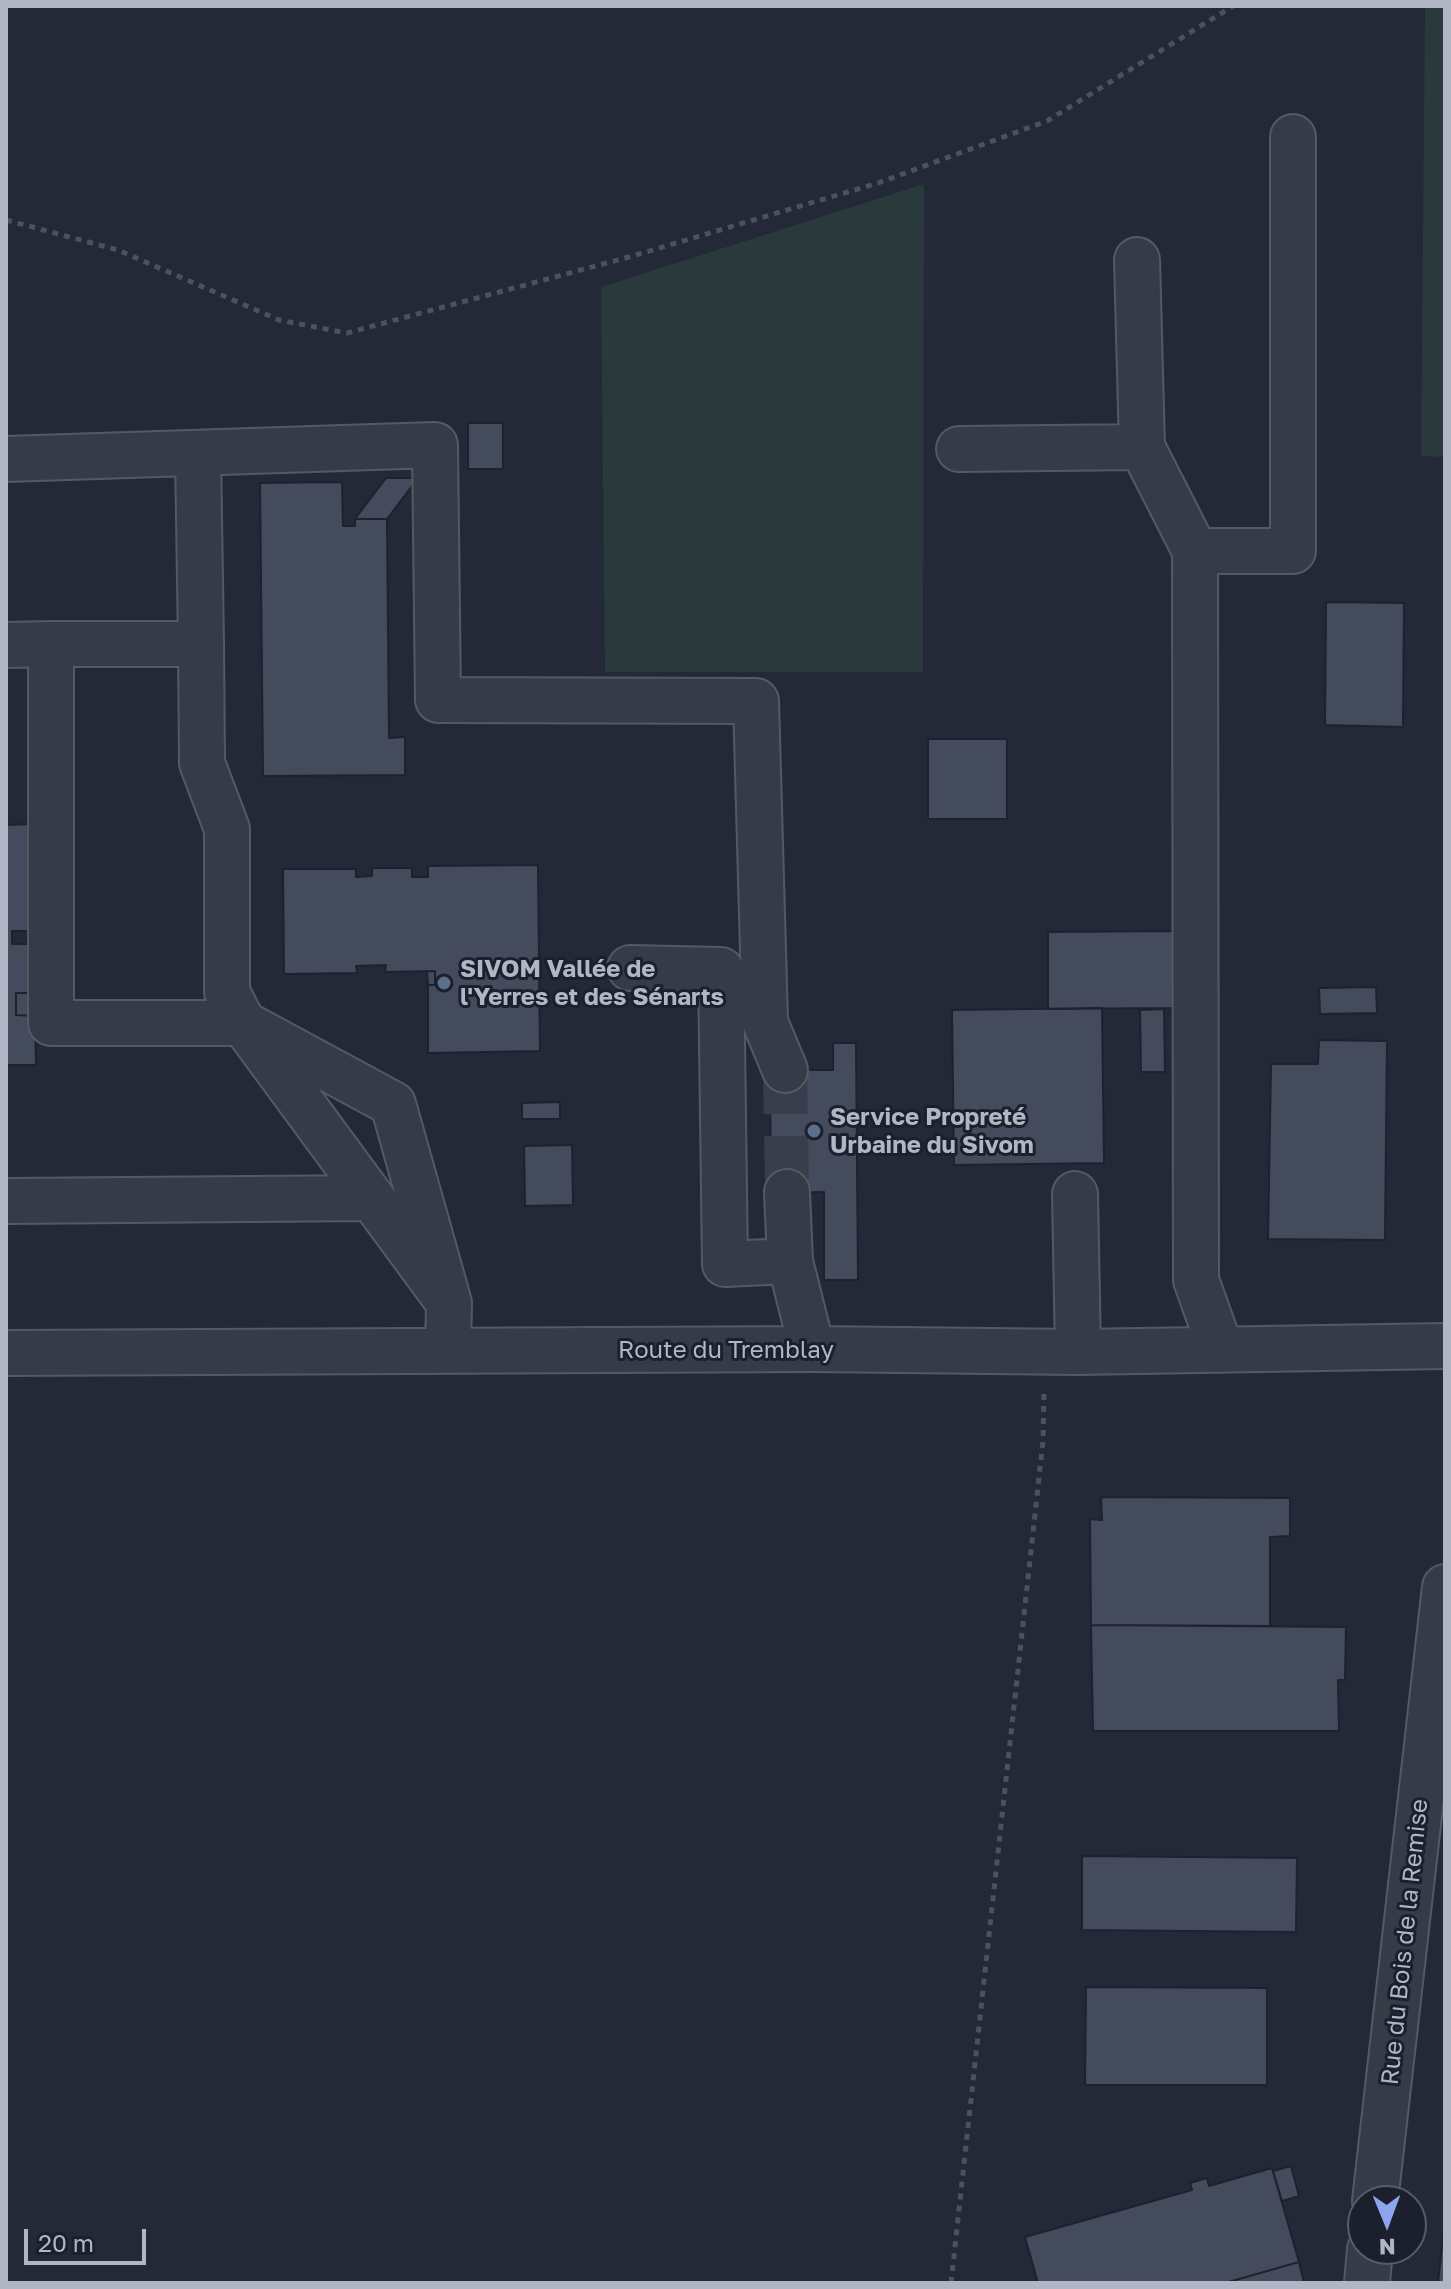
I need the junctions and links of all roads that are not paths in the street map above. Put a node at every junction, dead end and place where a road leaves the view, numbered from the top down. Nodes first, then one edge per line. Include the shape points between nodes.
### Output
1 (1293, 137) dead end
2 (1137, 260) dead end
3 (1142, 447) junction
4 (959, 449) dead end
5 (198, 453) junction
6 (6, 459) edge
7 (1195, 551) junction
8 (51, 644) junction
9 (201, 644) junction
10 (6, 645) edge
11 (630, 968) dead end
12 (243, 1023) junction
13 (785, 1070) tunnel mouth
14 (787, 1192) tunnel mouth
15 (1075, 1194) dead end
16 (372, 1198) junction
17 (6, 1201) edge
18 (790, 1261) junction
19 (449, 1303) junction
20 (1445, 1346) edge
21 (812, 1349) junction
22 (1221, 1350) junction
23 (448, 1351) junction
24 (1062, 1352) junction
25 (6, 1353) edge
26 (1445, 1587) edge
27 (1377, 2185) edge

1 - 7 street via 1293,551
2 - 3 street
3 - 4 street
3 - 7 street
5 - 6 street
5 - 9 street
5 - 13 street via 435,445 438,700 756,701 765,1022
7 - 22 street via 1196,1280
8 - 9 street
8 - 10 street
8 - 12 street via 51,1023
9 - 12 street via 202,763 227,829 227,992
11 - 18 street via 721,970 725,1264
12 - 16 street
12 - 19 street via 393,1104
14 - 18 street
15 - 24 street
16 - 17 street
16 - 19 street
18 - 21 street
19 - 23 street
20 - 22 street, Route du Tremblay
21 - 23 street, Route du Tremblay
21 - 24 street, Route du Tremblay
22 - 24 street, Route du Tremblay
23 - 25 street, Route du Tremblay
26 - 27 street, Rue du Bois de la Remise

